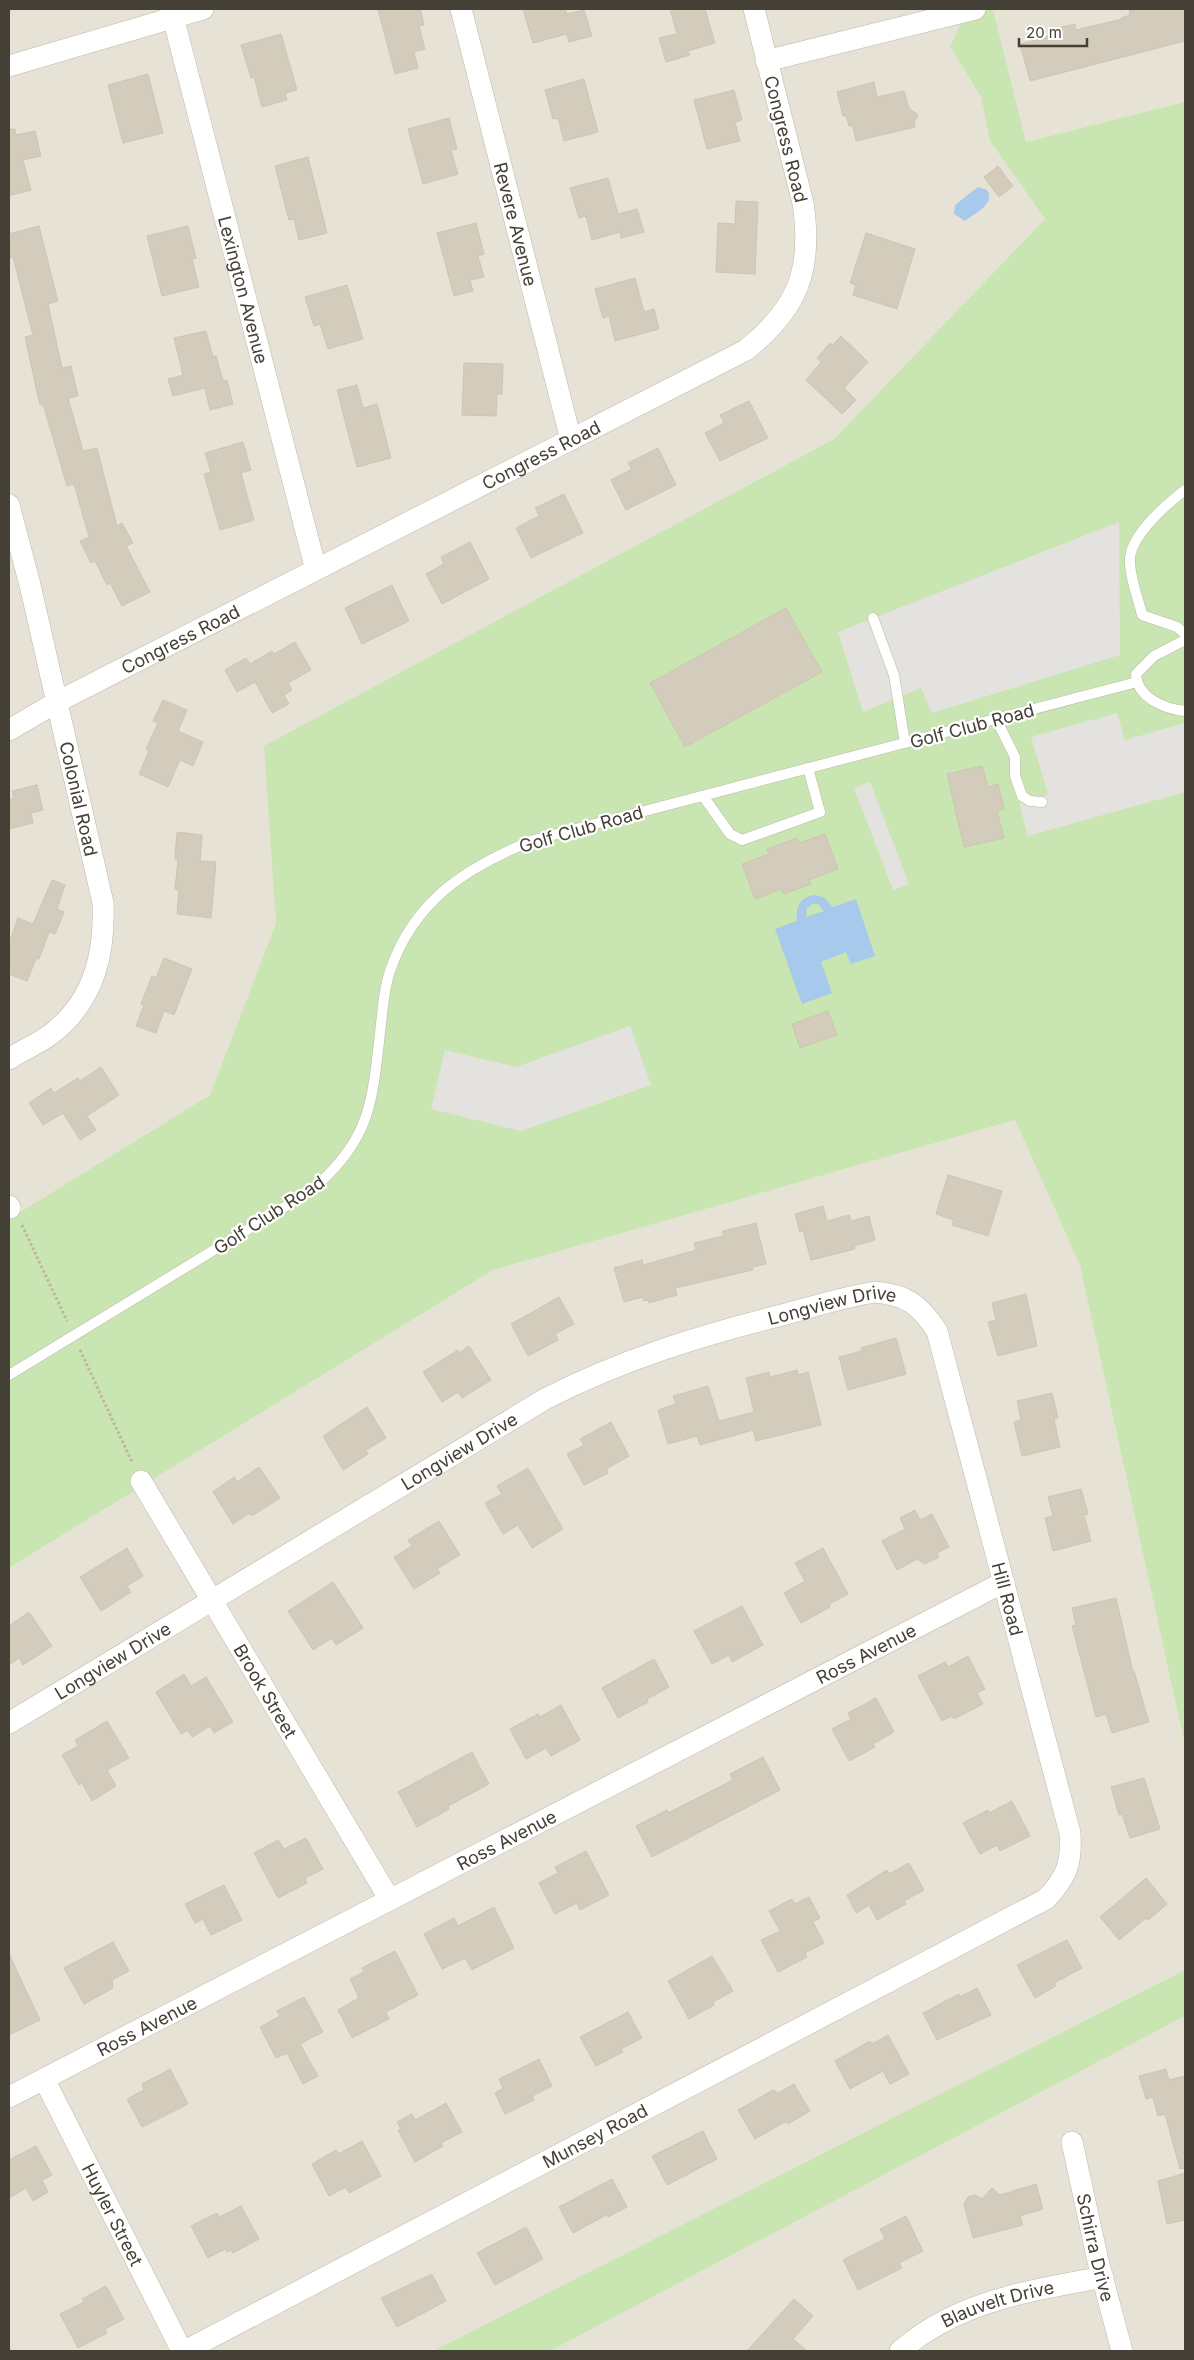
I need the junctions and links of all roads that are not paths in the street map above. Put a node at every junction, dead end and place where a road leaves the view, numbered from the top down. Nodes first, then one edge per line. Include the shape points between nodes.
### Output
1 (203, 9) edge
2 (461, 9) edge
3 (754, 9) edge
4 (975, 9) edge
5 (172, 13) edge
6 (766, 61) junction
7 (9, 66) edge
8 (571, 440) junction
9 (1185, 490) edge
10 (9, 505) edge
11 (316, 570) junction
12 (873, 618) dead end
13 (1185, 634) edge
14 (1185, 640) edge
15 (1137, 682) junction
16 (57, 702) junction
17 (1185, 711) edge
18 (996, 720) junction
19 (9, 730) edge
20 (905, 743) junction
21 (808, 768) junction
22 (702, 796) junction
23 (1042, 802) dead end
24 (9, 1059) edge
25 (937, 1331) joint
26 (9, 1375) edge
27 (141, 1481) dead end
28 (1004, 1582) junction
29 (212, 1600) junction
30 (9, 1723) edge
31 (1068, 1867) joint
32 (390, 1900) junction
33 (44, 2079) junction
34 (9, 2097) edge
35 (1072, 2142) dead end
36 (1103, 2277) junction
37 (183, 2351) edge
38 (900, 2351) edge
39 (1122, 2351) edge

1 - 5 street
2 - 8 street, Revere Avenue
3 - 6 street, Congress Road
4 - 6 street
5 - 7 street
5 - 11 street, Lexington Avenue
6 - 8 street, Congress Road via 807,231 806,257 800,282 788,307 770,331 746,350
8 - 11 street, Congress Road
9 - 13 lane via 1149,524 1133,544 1130,558 1142,614
10 - 16 street, Colonial Road
11 - 16 street, Congress Road
12 - 20 lane via 894,676
14 - 15 lane via 1145,664 1136,674
15 - 17 lane via 1160,706
15 - 18 lane, Golf Club Road
16 - 19 street, Congress Road
16 - 24 street, Colonial Road via 103,903 104,933 94,977 75,1011 34,1046
18 - 20 lane, Golf Club Road
18 - 23 lane via 1015,757 1014,776 1022,796
20 - 21 lane, Golf Club Road
21 - 22 lane, Golf Club Road
21 - 22 lane via 820,812 742,840 730,834
22 - 26 lane, Golf Club Road via 534,840 467,872 440,894 402,943 390,972 372,1100 364,1126 332,1174 309,1192
25 - 28 street, Hill Road
25 - 29 street, Longview Drive via 925,1312 909,1300 875,1292 762,1319 631,1359 545,1398
27 - 29 street, Brook Street
28 - 31 street, Hill Road via 1070,1833
28 - 32 street, Ross Avenue
29 - 30 street, Longview Drive
29 - 32 street, Brook Street
31 - 37 street, Munsey Road via 1059,1885 1046,1898
32 - 33 street, Ross Avenue
33 - 34 street, Ross Avenue
33 - 37 street, Huyler Street
35 - 36 street, Schirra Drive
36 - 38 street, Blauvelt Drive via 1011,2294 970,2308
36 - 39 street, Schirra Drive

